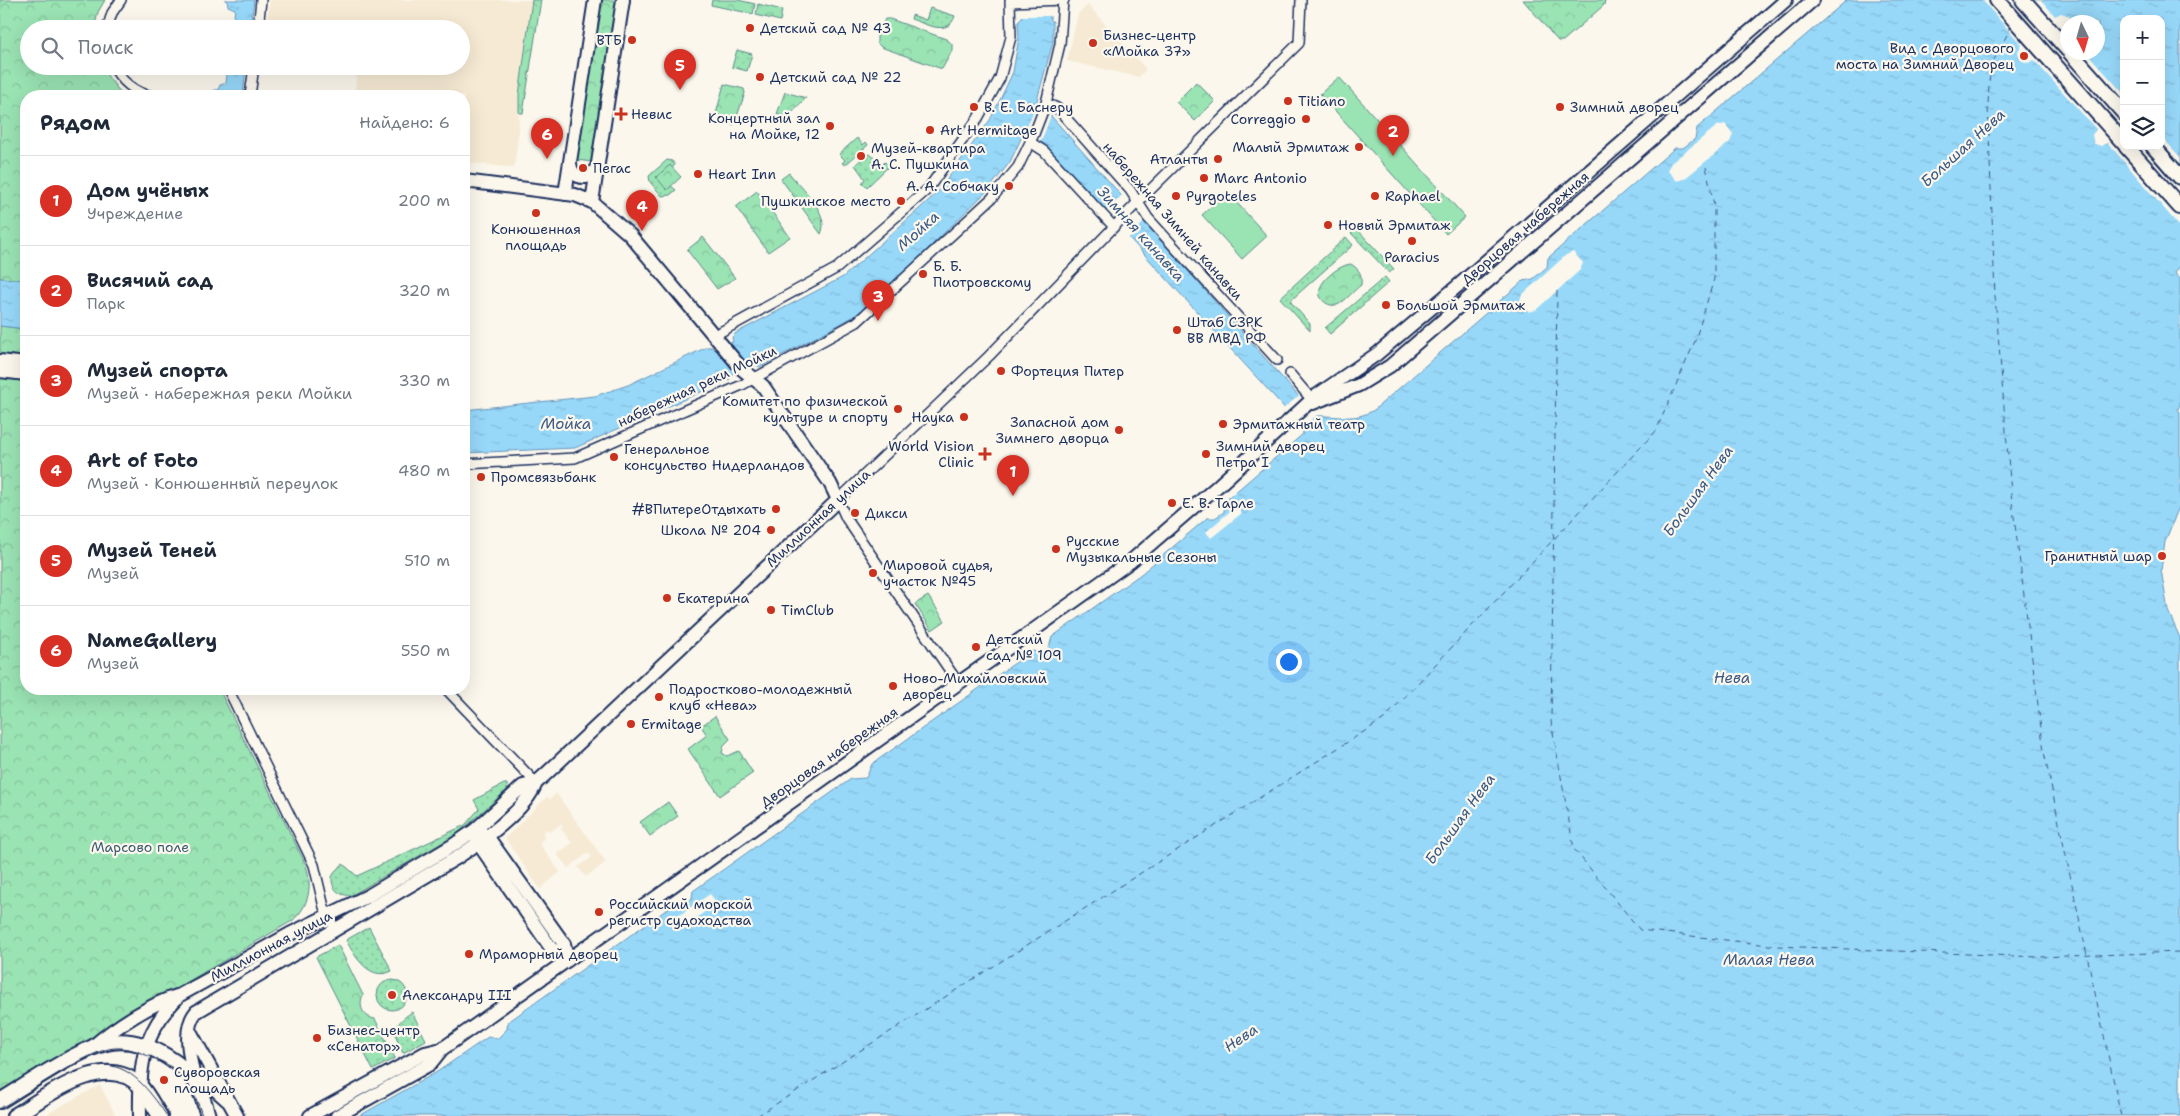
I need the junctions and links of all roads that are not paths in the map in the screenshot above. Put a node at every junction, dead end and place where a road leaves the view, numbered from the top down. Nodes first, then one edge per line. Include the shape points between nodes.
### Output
1 (121, 0) edge
2 (262, 0) edge
3 (594, 0) edge
4 (623, 0) edge
5 (1063, 0) edge
6 (1301, 0) edge
7 (1786, 0) edge
8 (1812, 0) edge
9 (1997, 0) edge
10 (2023, 0) edge
11 (1010, 1) edge
12 (1050, 1) edge
13 (110, 20) edge
14 (259, 20) edge
15 (2060, 41) edge
16 (2077, 60) edge
17 (119, 75) edge
18 (253, 75) edge
19 (136, 90) edge
20 (251, 90) edge
21 (1045, 105) junction
22 (2120, 109) edge
23 (1032, 138) junction
24 (2120, 138) edge
25 (2130, 150) edge
26 (2156, 150) edge
27 (570, 161) junction
28 (598, 165) junction
29 (2180, 177) edge
30 (470, 182) edge
31 (565, 194) junction
32 (592, 202) junction
33 (1136, 204) junction
34 (2180, 207) edge
35 (1115, 226) junction
36 (719, 340) junction
37 (1277, 360) dead end
38 (0, 361) edge
39 (20, 363) edge
40 (0, 371) edge
41 (20, 373) edge
42 (1290, 374) dead end
43 (755, 378) junction
44 (1311, 402) junction
45 (470, 464) edge
46 (838, 500) junction
47 (959, 684) junction
48 (231, 695) edge
49 (452, 695) edge
50 (536, 783) junction
51 (475, 830) junction
52 (483, 840) junction
53 (328, 916) junction
54 (335, 929) junction
55 (568, 960) junction
56 (180, 995) junction
57 (189, 1031) junction
58 (145, 1046) junction
59 (92, 1047) junction
60 (442, 1049) junction
61 (194, 1077) junction
62 (140, 1086) junction
63 (228, 1100) junction
64 (0, 1101) edge
65 (14, 1116) edge
66 (140, 1116) edge
67 (160, 1116) edge
68 (208, 1116) edge
69 (237, 1116) edge
70 (310, 1116) edge
71 (337, 1116) edge

1 - 13 street
2 - 14 street
3 - 27 main road
4 - 28 main road
5 - 12 street
5 - 21 street via 1060,44
6 - 33 street via 1299,43
7 - 44 main road, Дворцовая набережная via 1453,290 1377,354
8 - 44 main road, Дворцовая набережная via 1390,366 1359,385 1320,402
9 - 24 main road
10 - 15 main road
11 - 12 street
11 - 36 street via 1011,37 1000,78 978,118 928,189 837,268
16 - 22 main road
17 - 19 street
18 - 20 street
21 - 23 street, набережная реки Мойки
21 - 33 street, набережная Зимней канавки via 1056,108
23 - 35 street
23 - 43 street, набережная реки Мойки via 1018,167 992,198 869,313
25 - 34 main road
26 - 29 main road
27 - 28 main road via 571,170 584,177 593,174
27 - 31 main road
28 - 32 main road
30 - 31 main road
31 - 32 main road
32 - 36 main road via 619,224
33 - 35 street, Миллионная улица
33 - 37 street, набережная Зимней канавки
35 - 46 street, Миллионная улица via 988,356
36 - 43 main road via 742,368
38 - 39 main road
40 - 41 main road
42 - 44 street
43 - 45 street, набережная реки Мойки via 575,458
43 - 46 main road via 828,480
44 - 47 main road, Дворцовая набережная via 1131,562
46 - 47 street via 846,518
46 - 50 main road, Миллионная улица
47 - 55 main road, Дворцовая набережная
48 - 53 street via 314,865
49 - 50 street
50 - 51 main road, Миллионная улица via 523,786
50 - 52 main road, Миллионная улица via 531,795
51 - 52 main road
51 - 53 main road, Миллионная улица via 368,896
52 - 54 main road, Миллионная улица
52 - 55 main road via 564,944
53 - 54 street
53 - 56 main road, Миллионная улица
54 - 57 main road, Миллионная улица via 196,1012
55 - 60 main road, Дворцовая набережная
56 - 58 main road via 160,1017
56 - 59 main road, Миллионная улица via 168,998 108,1033
57 - 61 main road
57 - 63 main road
58 - 59 main road via 117,1041
58 - 61 main road via 175,1062
58 - 62 main road
59 - 64 main road, Миллионная улица
60 - 70 main road, Дворцовая набережная via 425,1053
60 - 71 main road, Дворцовая набережная via 430,1064
61 - 63 main road via 209,1084
61 - 68 main road
62 - 65 main road via 114,1073 96,1073 78,1078
62 - 66 main road
62 - 67 main road
63 - 69 main road

